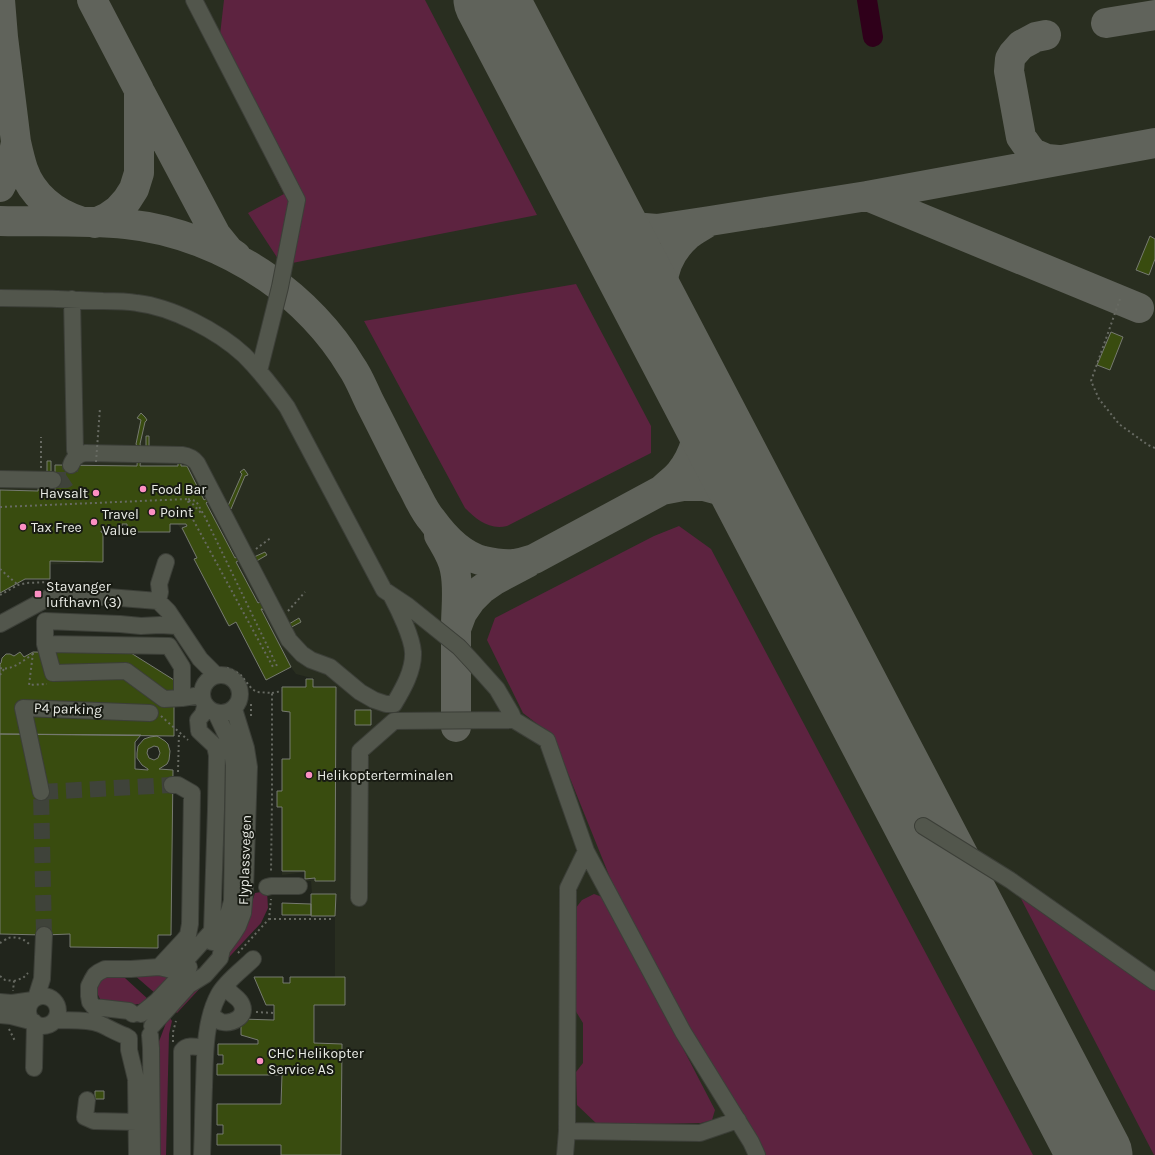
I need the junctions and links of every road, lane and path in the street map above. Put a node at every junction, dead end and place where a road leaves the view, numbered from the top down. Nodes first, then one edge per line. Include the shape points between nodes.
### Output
1 (194, 0) edge
2 (0, 298) edge
3 (72, 299) junction
4 (1120, 299) dead end
5 (259, 371) junction
6 (100, 408) dead end
7 (41, 437) dead end
8 (1155, 448) edge
9 (96, 462) dead end
10 (47, 476) joint
11 (0, 479) edge
12 (188, 499) junction
13 (0, 507) edge
14 (205, 517) junction
15 (272, 537) dead end
16 (251, 552) dead end
17 (166, 562) dead end
18 (0, 569) edge
19 (18, 585) dead end
20 (305, 592) dead end
21 (390, 594) junction
22 (158, 601) junction
23 (284, 615) dead end
24 (0, 624) edge
25 (177, 626) junction
26 (39, 645) junction
27 (277, 666) dead end
28 (273, 667) dead end
29 (0, 668) edge
30 (4, 669) junction
31 (0, 675) edge
32 (216, 675) junction
33 (282, 691) dead end
34 (272, 693) dead end
35 (182, 698) junction
36 (386, 704) junction
37 (207, 705) junction
38 (234, 709) junction
39 (150, 713) dead end
40 (514, 720) junction
41 (394, 722) junction
42 (179, 732) dead end
43 (175, 780) joint
44 (41, 792) dead end
45 (272, 799) dead end
46 (277, 799) dead end
47 (923, 826) dead end
48 (586, 851) junction
49 (299, 886) dead end
50 (267, 887) dead end
51 (360, 898) dead end
52 (269, 919) dead end
53 (331, 919) dead end
54 (44, 935) tunnel mouth
55 (0, 943) edge
56 (31, 946) dead end
57 (253, 959) dead end
58 (159, 967) junction
59 (31, 968) dead end
60 (0, 976) edge
61 (14, 981) junction
62 (1155, 982) edge
63 (226, 985) junction
64 (6, 997) edge
65 (35, 999) junction
66 (132, 1013) junction
67 (211, 1015) junction
68 (45, 1019) junction
69 (2, 1023) edge
70 (151, 1031) junction
71 (127, 1037) junction
72 (15, 1042) dead end
73 (205, 1048) junction
74 (38, 1068) dead end
75 (87, 1100) dead end
76 (738, 1120) junction
77 (137, 1122) junction
78 (567, 1131) junction
79 (137, 1155) edge
80 (152, 1155) edge
81 (182, 1155) edge
82 (202, 1155) edge
83 (566, 1155) edge
84 (757, 1155) edge

1 - 5 street via 297,200 280,287
2 - 3 street
3 - 5 street via 137,303 175,313 223,339
3 - 36 street via 74,460 80,454 86,453 182,455 193,458 289,640 311,660 330,667 360,692
4 - 8 path via 1091,380 1099,399 1119,424
5 - 21 street via 287,407 384,590
6 - 9 path, bridge
7 - 10 path
10 - 11 street
12 - 13 path
12 - 14 path
12 - 14 path via 196,501
12 - 28 path via 190,514
14 - 27 path
15 - 16 path
17 - 22 street
18 - 19 path
20 - 23 path
21 - 36 street via 400,612 413,652 409,674 400,695 394,704
21 - 40 street via 468,656 496,689
22 - 24 street via 108,597 50,597
22 - 25 street
25 - 26 street via 45,621
25 - 32 street via 200,659
26 - 30 path via 33,654 21,663
26 - 35 street via 53,673 126,671 164,699
26 - 35 street via 169,646 182,667
29 - 30 path
30 - 31 path
32 - 37 street via 208,679 203,686
32 - 38 street via 225,675 239,686 239,702
33 - 34 path
35 - 37 street
36 - 41 street
37 - 38 street via 225,713
37 - 58 street via 198,720 199,731 215,746 217,755 212,931 176,971
37 - 66 street via 231,745 234,765 232,901 228,917 209,946 157,1001
38 - 70 street, Flyplassvegen via 249,767 243,913 234,934 222,949 220,958 205,974 189,985
39 - 44 street, P4 parking via 23,708
40 - 41 street
40 - 48 street via 547,740
41 - 51 street via 360,751
42 - 43 path
43 - 58 street via 178,785 192,793 190,924 188,934
45 - 46 path
47 - 62 street via 1010,880
48 - 76 street via 683,1032
48 - 78 street via 568,888
49 - 50 street
52 - 53 path
54 - 65 street via 42,979
55 - 56 path via 8,938 18,937
57 - 63 street
58 - 66 street via 105,969 95,975 89,986 90,1002 94,1006
59 - 61 path via 23,978
60 - 61 path via 5,980
61 - 64 path
63 - 67 street
63 - 67 street via 242,1005 242,1014 230,1022 222,1022
64 - 65 street via 12,1003
65 - 68 street via 30,1005 30,1017
65 - 68 street via 42,996 52,999
66 - 68 street via 84,1012
66 - 70 street via 146,1016 150,1020
66 - 71 street via 125,1021 124,1031
67 - 73 street
68 - 69 street via 11,1016
68 - 71 street via 99,1024
68 - 74 street
69 - 72 path via 10,1029
70 - 71 street via 145,1040 140,1042
70 - 80 street
71 - 77 street via 136,1079
73 - 81 street via 187,1047 182,1051
73 - 82 street
75 - 77 street via 85,1117 94,1121
76 - 78 street via 700,1133
76 - 84 street
77 - 79 street
78 - 83 street

